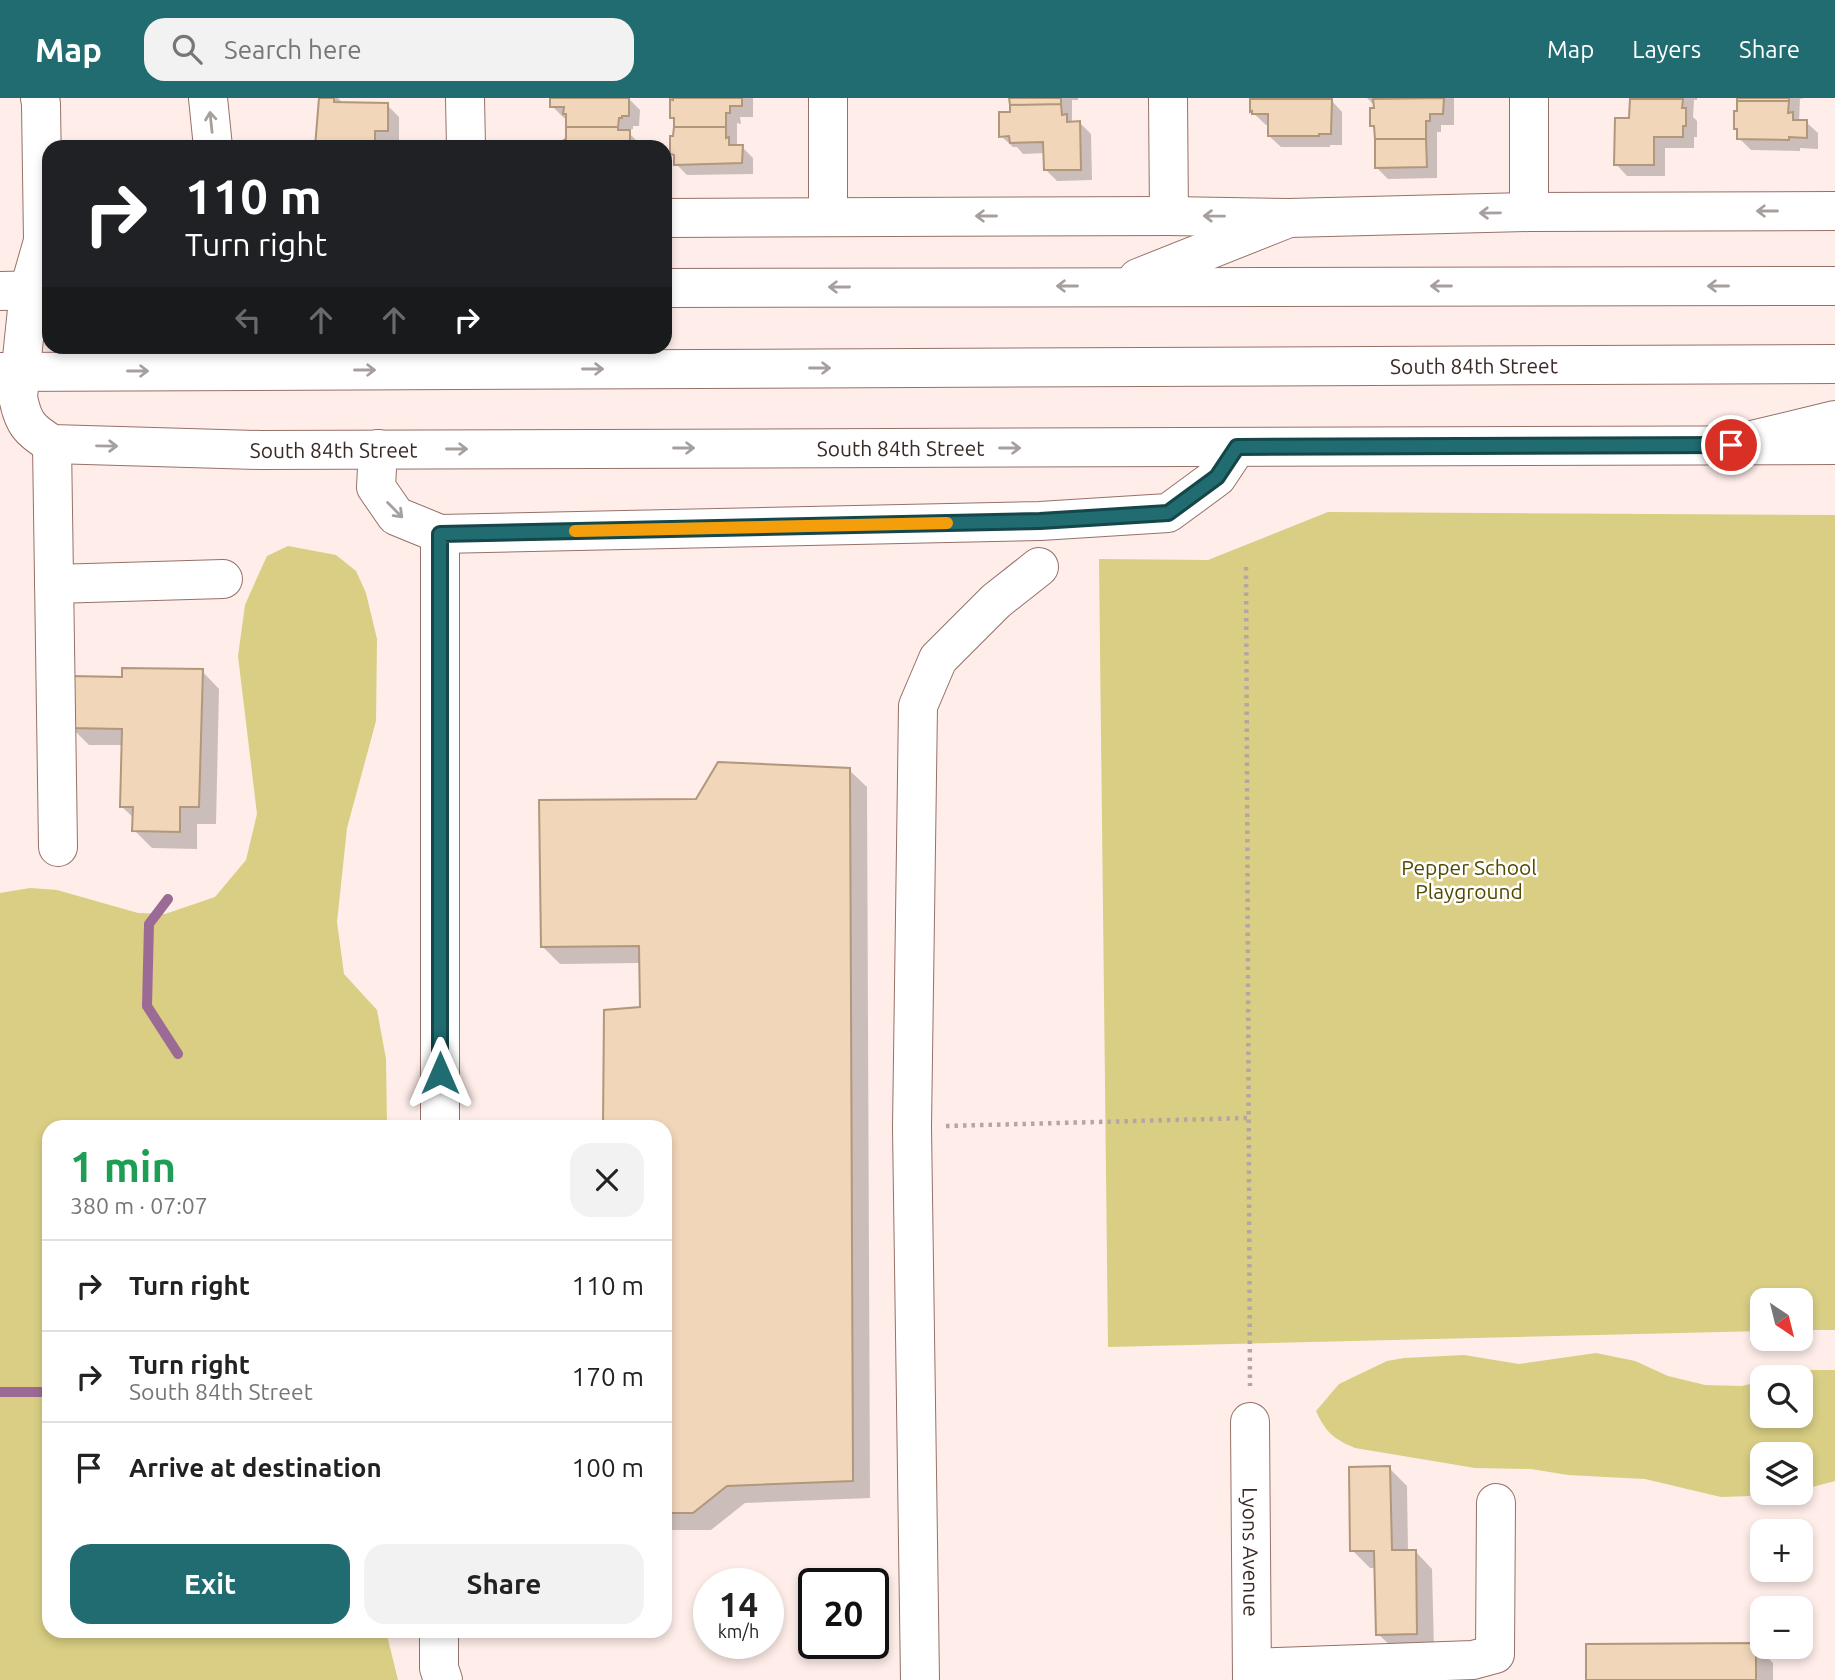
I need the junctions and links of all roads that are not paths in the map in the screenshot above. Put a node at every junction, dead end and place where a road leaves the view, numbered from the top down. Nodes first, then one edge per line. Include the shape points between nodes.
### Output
1 (40, 98) edge
2 (208, 98) edge
3 (466, 98) edge
4 (828, 98) edge
5 (1168, 98) edge
6 (1529, 98) edge
7 (212, 140) edge
8 (466, 140) edge
9 (42, 172) edge
10 (1835, 211) edge
11 (1529, 212) junction
12 (828, 216) junction
13 (1169, 216) junction
14 (672, 218) edge
15 (1289, 218) junction
16 (42, 243) edge
17 (1120, 286) junction
18 (1835, 286) edge
19 (672, 288) edge
20 (26, 291) edge
21 (1835, 363) edge
22 (10, 372) edge
23 (1835, 420) edge
24 (52, 444) junction
25 (1731, 445) junction
26 (1835, 445) edge
27 (1237, 447) junction
28 (378, 449) junction
29 (440, 534) junction
30 (1039, 567) dead end
31 (223, 579) dead end
32 (54, 584) junction
33 (58, 847) dead end
34 (440, 1120) edge
35 (1250, 1422) road end
36 (1496, 1503) dead end
37 (439, 1638) edge
38 (1252, 1674) edge
39 (443, 1680) edge
40 (920, 1680) edge

1 - 9 street
7 -> 2 street
3 - 8 street
4 - 12 street
5 - 13 street
6 - 11 street
10 -> 11 street
11 -> 15 street
13 -> 12 street
12 - 14 street
15 -> 13 street
15 - 17 street
16 - 20 street
18 -> 17 street
17 -> 19 street
20 - 22 street
22 -> 21 street, South 84th Street
22 - 24 street via 21,414 32,432
23 - 25 street
24 -> 28 street, South 84th Street
24 - 32 street
25 - 26 street, South 84th Street
25 - 27 street, South 84th Street
28 -> 27 street, South 84th Street
27 - 29 street via 1217,477 1168,513 1040,521
28 -> 29 street via 376,487 396,516
29 - 34 street
30 - 40 street via 996,601 937,659 918,706 912,1127
31 - 32 street
32 - 33 street
35 - 38 street, Lyons Avenue
36 - 38 street via 1495,1654 1473,1660
37 - 39 street

